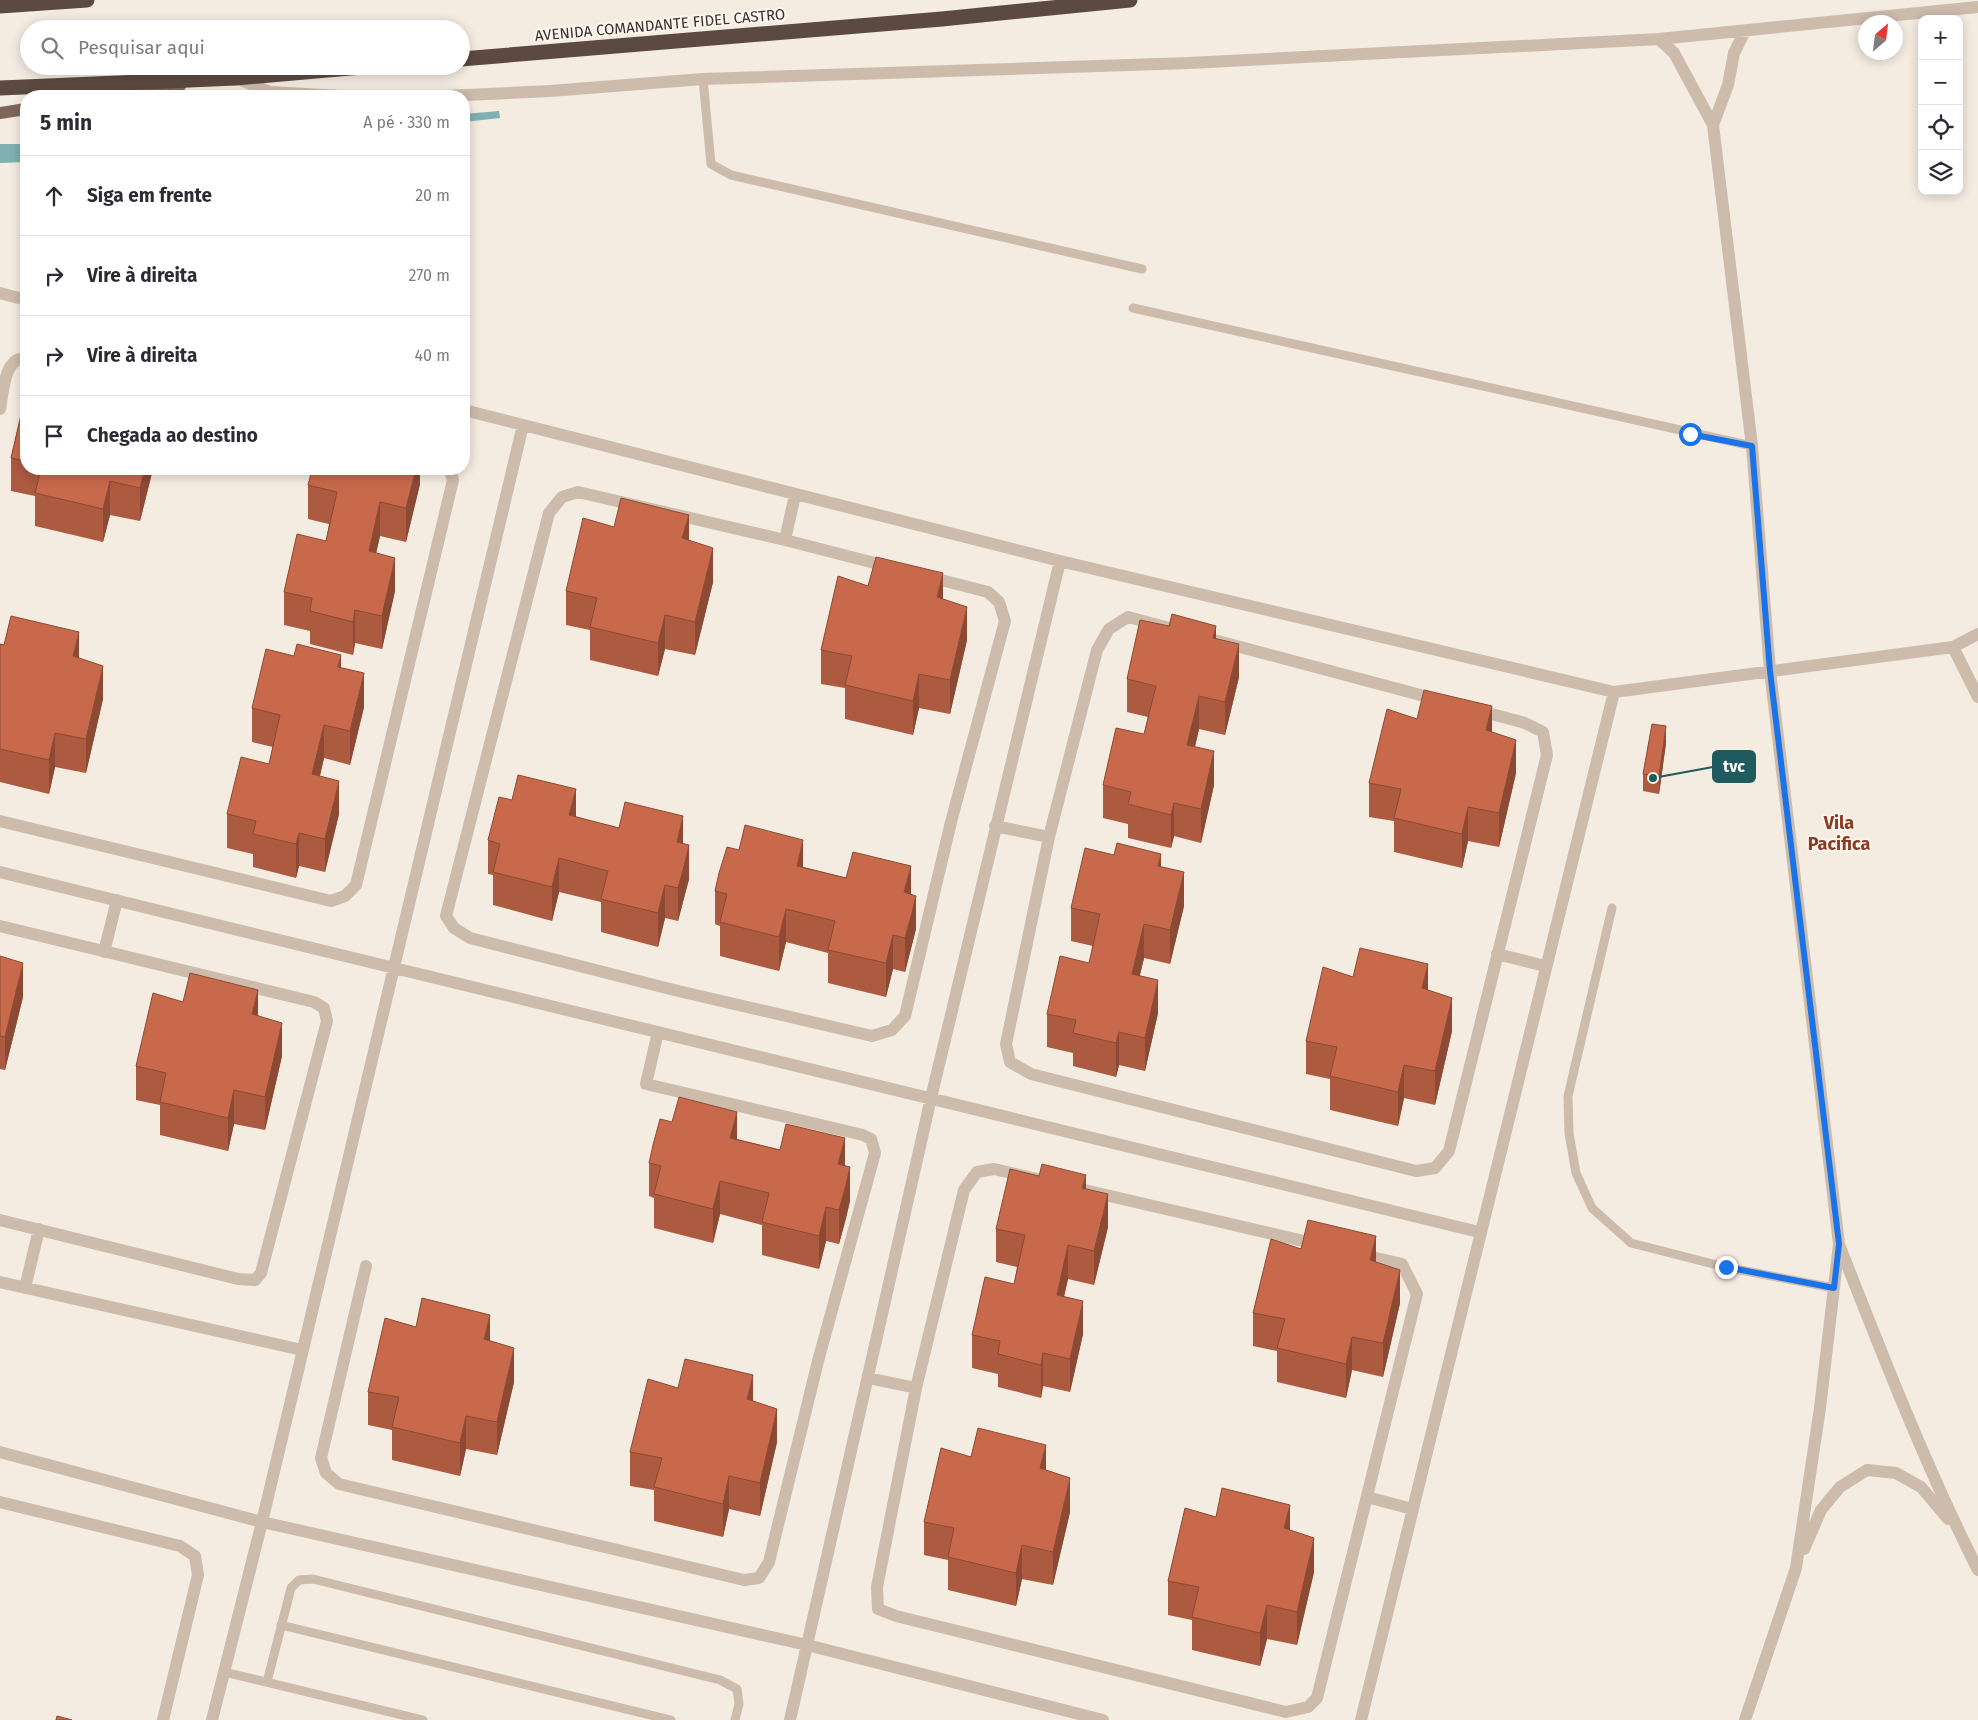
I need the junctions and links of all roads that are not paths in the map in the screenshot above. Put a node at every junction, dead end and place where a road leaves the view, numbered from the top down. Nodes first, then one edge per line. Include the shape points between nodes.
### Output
1 (87, 0) edge
2 (1130, 0) edge
3 (0, 6) edge
4 (1978, 7) edge
5 (1746, 31) junction
6 (1659, 39) junction
7 (470, 58) edge
8 (270, 75) edge
9 (236, 78) junction
10 (703, 79) junction
11 (0, 88) edge
12 (156, 90) edge
13 (265, 90) edge
14 (470, 95) edge
15 (20, 110) edge
16 (0, 112) edge
17 (1713, 125) junction
18 (1142, 269) dead end
19 (0, 293) edge
20 (20, 298) edge
21 (1133, 308) dead end
22 (20, 360) edge
23 (0, 409) edge
24 (470, 412) edge
25 (523, 425) junction
26 (1752, 446) junction
27 (451, 475) edge
28 (795, 495) junction
29 (785, 540) junction
30 (1060, 562) junction
31 (1978, 634) edge
32 (1952, 647) junction
33 (1770, 671) junction
34 (1614, 692) junction
35 (1978, 697) edge
36 (0, 821) edge
37 (995, 826) junction
38 (1049, 836) junction
39 (0, 872) edge
40 (117, 900) junction
41 (1612, 908) dead end
42 (0, 926) edge
43 (104, 952) junction
44 (1497, 954) junction
45 (1545, 966) junction
46 (392, 967) junction
47 (658, 1032) junction
48 (931, 1098) junction
49 (0, 1220) edge
50 (39, 1229) junction
51 (1479, 1232) junction
52 (1839, 1244) junction
53 (366, 1266) dead end
54 (0, 1282) edge
55 (25, 1288) junction
56 (1834, 1288) junction
57 (302, 1350) junction
58 (868, 1378) junction
59 (916, 1388) junction
60 (0, 1452) edge
61 (1366, 1496) junction
62 (0, 1502) edge
63 (1412, 1509) junction
64 (262, 1522) junction
65 (1958, 1531) junction
66 (1796, 1568) junction
67 (1978, 1570) edge
68 (281, 1625) junction
69 (807, 1645) junction
70 (224, 1672) junction
71 (267, 1682) junction
72 (163, 1720) edge
73 (212, 1720) edge
74 (423, 1720) edge
75 (671, 1720) edge
76 (735, 1720) edge
77 (790, 1720) edge
78 (1103, 1720) edge
79 (1361, 1720) edge
80 (1745, 1720) edge

1 - 3 highway
2 - 7 highway, AVENIDA COMANDANTE FIDEL CASTRO via 942,20
4 - 5 street
5 - 6 street
5 - 17 street via 1734,53 1728,85
6 - 10 street via 1189,63
6 - 17 street via 1674,53
8 - 9 highway
9 - 11 highway
9 - 12 main road
9 - 13 street
10 - 14 street
10 - 18 lane via 712,164 731,175
15 - 16 main road
17 - 26 street
19 - 20 street
21 - 26 lane
22 - 23 street via 9,368
24 - 25 street
25 - 28 street
25 - 46 street
26 - 33 street
27 - 36 street via 453,480 356,885 346,896 331,901
28 - 29 street
28 - 30 street
29 - 29 street via 578,492 562,497 550,513 446,916 454,928 470,938 872,1036 892,1030 905,1016 951,822 1005,621 999,602 988,592
30 - 34 street
30 - 37 street
31 - 32 street
32 - 33 street
32 - 35 street
33 - 34 street
33 - 52 street
34 - 45 street
37 - 38 street
37 - 48 street
38 - 44 street via 1006,1044 1010,1062 1031,1074 1416,1171 1435,1168 1449,1150
38 - 44 street via 1097,650 1109,629 1128,617 1525,724 1543,732 1547,755
39 - 40 street
40 - 43 street
40 - 46 street
41 - 56 lane via 1568,1096 1569,1133 1576,1173 1592,1208 1631,1243 1726,1267
42 - 43 street
43 - 50 street via 314,1002 324,1008 327,1021 261,1273 254,1280 238,1279
44 - 45 street
45 - 51 street
46 - 47 street
46 - 57 street
47 - 48 street
47 - 53 street via 646,1084 863,1135 871,1139 875,1153 818,1361 768,1562 758,1578 744,1580 339,1484 326,1473 320,1458
48 - 51 street
48 - 58 street
49 - 50 street
50 - 55 street
51 - 63 street
52 - 56 street
52 - 65 street via 1898,1396
54 - 55 street
55 - 57 street
56 - 66 street
57 - 64 street
58 - 59 street
58 - 69 street
59 - 61 street via 877,1588 878,1608 896,1616 1286,1712 1308,1707 1317,1698
59 - 61 street via 964,1190 977,1172 994,1168 1402,1264 1417,1294
60 - 64 street
61 - 63 street
62 - 72 street via 180,1546 195,1556 198,1575
63 - 79 street
64 - 69 street
64 - 70 street
65 - 66 street via 1921,1487 1896,1473 1867,1470 1840,1487 1821,1510
65 - 67 street
66 - 80 street
68 - 71 lane
68 - 75 lane
68 - 76 lane via 291,1588 299,1580 313,1579 720,1680 737,1689 739,1704
69 - 77 street
69 - 78 street
70 - 71 lane
70 - 73 street
71 - 74 lane

